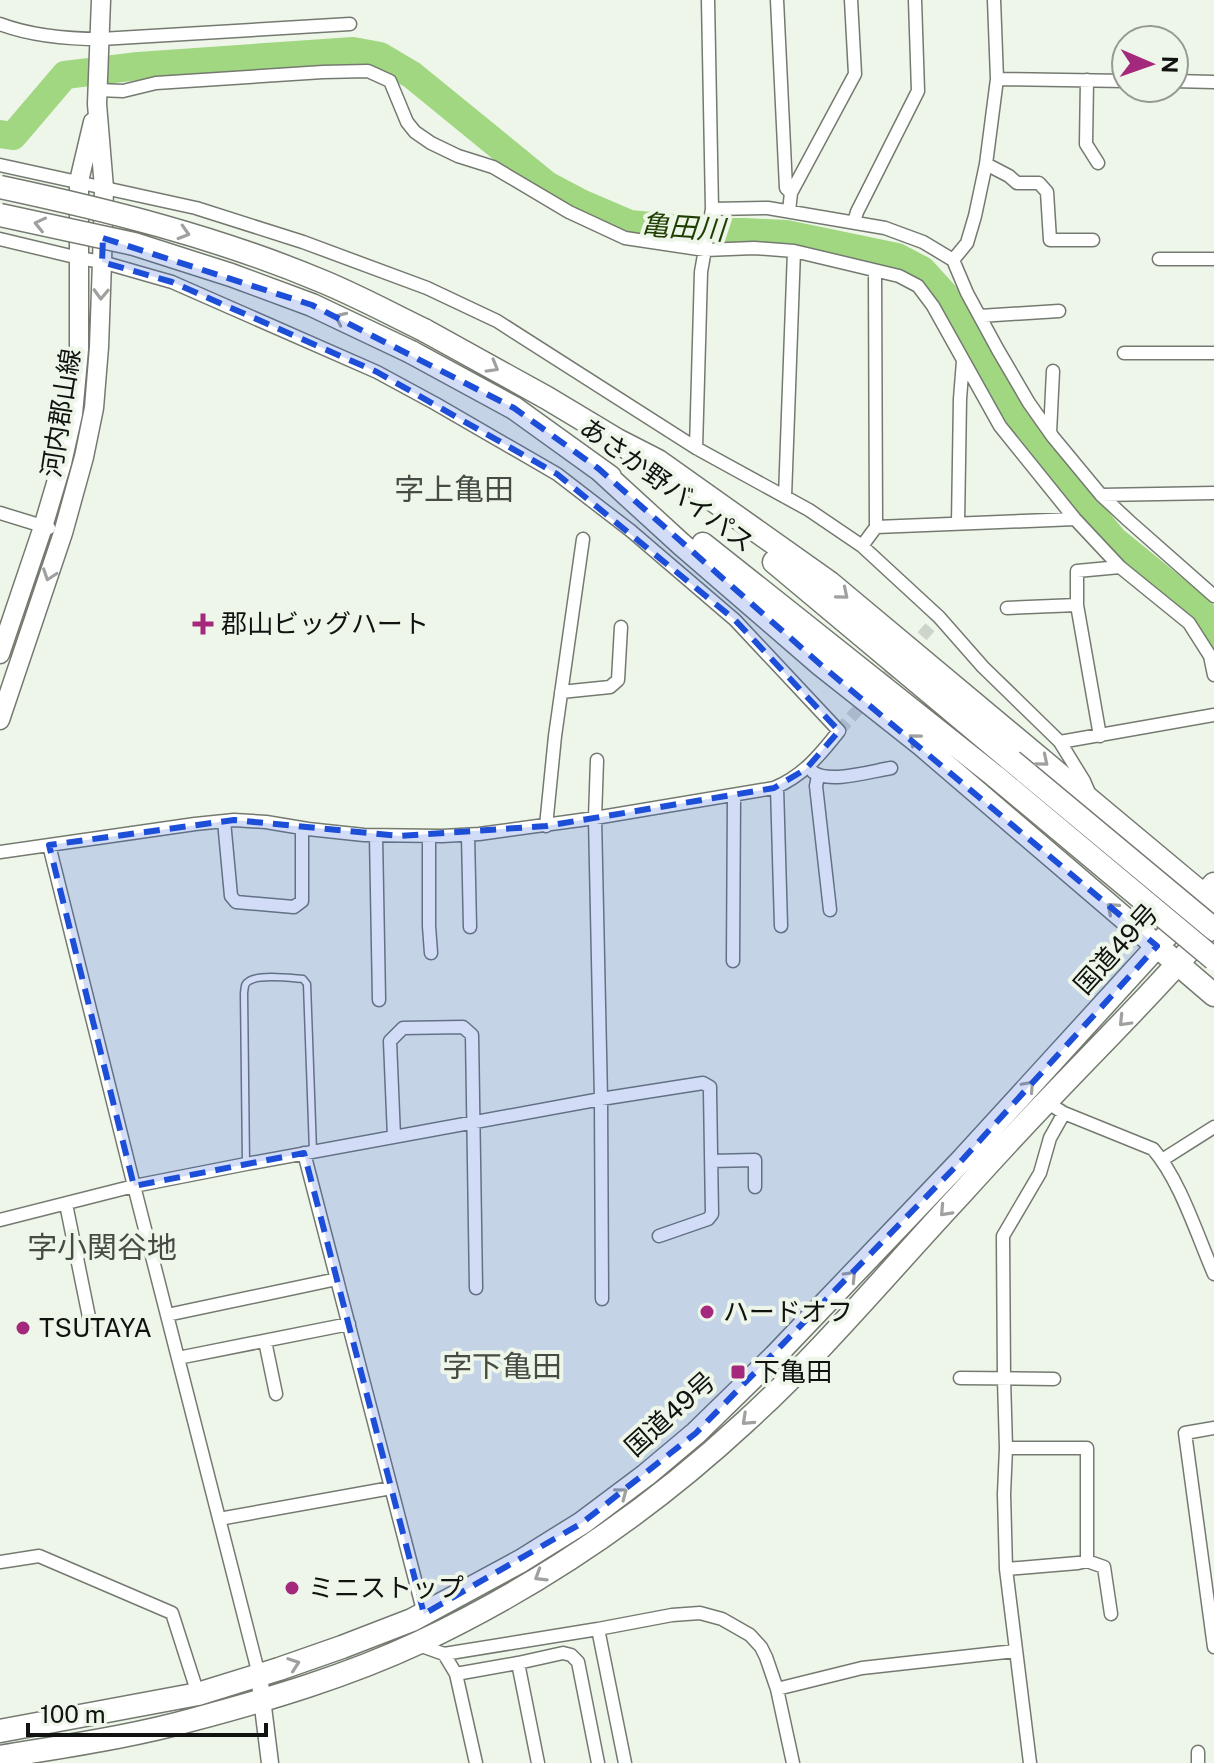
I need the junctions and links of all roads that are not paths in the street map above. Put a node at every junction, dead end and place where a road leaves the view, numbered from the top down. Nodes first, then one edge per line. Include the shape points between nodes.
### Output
1 (101, 0) edge
2 (708, 0) edge
3 (777, 0) edge
4 (851, 0) edge
5 (915, 0) edge
6 (994, 0) edge
7 (0, 24) edge
8 (350, 24) dead end
9 (101, 39) junction
10 (997, 79) junction
11 (1087, 80) junction
12 (1110, 81) edge
13 (1190, 81) edge
14 (1214, 82) edge
15 (98, 97) junction
16 (1098, 163) dead end
17 (986, 164) junction
18 (0, 165) edge
19 (79, 181) junction
20 (0, 187) edge
21 (104, 188) junction
22 (791, 193) junction
23 (712, 209) junction
24 (789, 211) junction
25 (0, 215) edge
26 (854, 222) junction
27 (0, 239) edge
28 (1093, 240) dead end
29 (706, 248) junction
30 (794, 251) junction
31 (79, 258) junction
32 (1159, 259) dead end
33 (1214, 259) edge
34 (953, 260) junction
35 (102, 262) junction
36 (875, 271) junction
37 (1059, 311) dead end
38 (980, 316) junction
39 (1124, 353) dead end
40 (1214, 353) edge
41 (963, 361) junction
42 (1053, 371) dead end
43 (1050, 433) junction
44 (617, 440) junction
45 (696, 448) junction
46 (599, 469) junction
47 (1214, 493) edge
48 (1101, 495) junction
49 (785, 497) junction
50 (0, 513) edge
51 (1075, 519) junction
52 (958, 523) junction
53 (43, 527) junction
54 (876, 527) junction
55 (63, 533) junction
56 (583, 539) dead end
57 (862, 546) junction
58 (1120, 567) junction
59 (1214, 596) edge
60 (1077, 605) junction
61 (1007, 608) dead end
62 (621, 627) dead end
63 (0, 654) edge
64 (1214, 675) edge
65 (561, 692) junction
66 (1214, 715) edge
67 (0, 720) edge
68 (1100, 736) junction
69 (1060, 742) junction
70 (597, 760) dead end
71 (891, 768) dead end
72 (1004, 769) junction
73 (813, 771) junction
74 (777, 787) junction
75 (734, 795) junction
76 (1094, 803) junction
77 (595, 818) junction
78 (224, 821) junction
79 (546, 826) junction
80 (302, 828) junction
81 (468, 835) junction
82 (376, 836) junction
83 (429, 836) junction
84 (49, 845) junction
85 (0, 852) edge
86 (1210, 894) edge
87 (830, 910) dead end
88 (1214, 922) edge
89 (781, 926) dead end
90 (470, 927) dead end
91 (1214, 929) edge
92 (1157, 946) junction
93 (431, 953) dead end
94 (1214, 959) edge
95 (733, 961) dead end
96 (1178, 965) junction
97 (1214, 995) edge
98 (379, 1000) dead end
99 (601, 1099) junction
100 (1055, 1108) junction
101 (475, 1122) junction
102 (1214, 1127) edge
103 (394, 1137) junction
104 (309, 1152) junction
105 (1162, 1160) junction
106 (711, 1161) junction
107 (246, 1164) junction
108 (134, 1186) junction
109 (755, 1187) dead end
110 (66, 1204) junction
111 (0, 1220) edge
112 (659, 1236) dead end
113 (1214, 1274) edge
114 (337, 1279) junction
115 (476, 1288) dead end
116 (602, 1299) dead end
117 (167, 1315) junction
118 (90, 1322) dead end
119 (349, 1324) junction
120 (265, 1341) junction
121 (178, 1358) junction
122 (960, 1378) dead end
123 (1004, 1379) junction
124 (1054, 1379) dead end
125 (276, 1394) dead end
126 (1214, 1428) edge
127 (1006, 1448) junction
128 (391, 1488) junction
129 (219, 1519) junction
130 (1087, 1561) junction
131 (0, 1562) edge
132 (1006, 1569) junction
133 (424, 1614) junction
134 (1111, 1614) dead end
135 (598, 1629) junction
136 (416, 1644) junction
137 (1214, 1647) edge
138 (1015, 1651) junction
139 (444, 1654) junction
140 (518, 1663) junction
141 (456, 1674) junction
142 (259, 1675) junction
143 (777, 1689) junction
144 (198, 1694) junction
145 (263, 1699) junction
146 (0, 1731) edge
147 (0, 1757) edge
148 (270, 1763) edge
149 (476, 1763) edge
150 (538, 1763) edge
151 (598, 1763) edge
152 (625, 1763) edge
153 (793, 1763) edge
154 (1030, 1763) edge

1 - 9 main road, 河内郡山線
2 - 23 street
3 - 22 street via 786,188
4 - 22 street via 855,74
5 - 26 street via 918,91
6 - 10 street
7 - 9 street via 66,39
8 - 9 street
9 - 15 main road, 河内郡山線
10 - 11 street
10 - 17 street
11 - 12 street
11 - 16 street via 1086,144
13 - 14 street
15 - 19 main road, 河内郡山線
15 - 21 main road, 河内郡山線
15 - 29 street via 156,83 368,71 390,81 407,122 431,143 493,167 625,238
17 - 28 street via 1017,183 1039,183 1047,192 1050,240
17 - 34 street via 967,243
18 - 19 street
19 - 21 street
19 - 31 main road, 河内郡山線
20 -> 44 highway, あさか野バイパス, bridge via 122,215 319,280 424,330
21 - 35 main road, 河内郡山線
21 - 45 street via 196,208 427,288 497,321
22 - 24 street
23 - 24 street
23 - 29 street
24 - 26 street
46 -> 25 highway, あさか野バイパス, bridge via 514,408 312,305 134,244
26 - 34 street via 923,242
27 - 31 street
29 - 30 street
29 - 45 street
30 - 36 street
30 - 49 street
31 - 35 street
31 - 53 main road, 河内郡山線 via 73,414
32 - 33 street
34 - 38 street
35 -> 55 main road, 河内郡山線 via 94,408
35 - 73 street via 172,282 377,372 557,474 735,620 839,731
36 - 41 street via 918,286
36 - 54 street
37 - 38 street
38 - 43 street
39 - 40 street
41 - 51 street via 1000,426
41 - 52 street
42 - 43 street
43 - 48 street
44 - 72 highway, あさか野バイパス via 794,577
44 -> 76 highway via 658,461 830,583
45 - 49 street
46 - 72 highway, あさか野バイパス
92 -> 46 highway via 821,665
47 - 48 street
48 - 59 street
49 - 57 street
50 - 53 street
51 - 52 street
51 - 58 street
52 - 54 street
53 - 55 street
53 - 63 main road, 河内郡山線
54 - 57 street
55 -> 67 main road, 河内郡山線
56 - 65 street
57 - 69 street
58 - 60 street via 1077,571
58 - 64 street via 1189,623 1210,656
60 - 61 street
60 - 68 street
62 - 65 street via 618,680 610,687
65 - 79 street
66 - 68 street
68 - 69 street
69 - 76 street
70 - 77 street
71 - 73 street via 834,777
72 - 91 highway, あさか野バイパス, bridge
72 - 94 highway, あさか野バイパス, bridge
73 - 74 street
73 - 87 street
74 - 75 street
74 - 89 street
75 - 77 street
75 - 95 street
76 - 86 highway
77 - 79 street
77 - 99 street
78 - 80 street
78 - 80 street via 231,896 236,902 294,907 302,901
78 - 84 street
79 - 81 street
80 - 82 street
81 - 83 street
81 - 90 street
82 - 83 street
82 - 98 street
83 - 93 street
84 - 85 street
84 - 108 street
86 - 92 highway, 国道49号
88 - 96 highway, 国道49号
92 - 96 highway
133 -> 92 highway, 国道49号 via 582,1523 696,1433 952,1170
96 - 97 highway
96 -> 100 highway, 国道49号
99 - 101 street
99 - 106 street via 706,1084
99 - 116 street
100 - 105 street via 1153,1149
100 - 123 street via 1040,1173 1003,1236
100 -> 136 highway, 国道49号 via 794,1375 650,1502 525,1585
101 - 103 street
101 - 103 street via 472,1035 463,1027 403,1028 390,1041
101 - 115 street
102 - 105 street
103 - 104 street
104 - 107 street
104 - 107 lane via 306,980 260,977 244,987
104 - 114 street
105 - 113 street
106 - 109 street via 755,1160
106 - 112 street via 711,1216
107 - 108 street
108 - 110 street
108 - 117 street
110 - 111 street
110 - 118 street
114 - 117 street
114 - 119 street
117 - 121 street
119 - 120 street
119 - 128 street
120 - 121 street
120 - 125 street
121 - 129 street
122 - 123 street
123 - 124 street
123 - 127 street
126 - 137 street via 1185,1433
127 - 130 street via 1087,1448
127 - 132 street
128 - 129 street
128 - 133 street
129 - 142 street
130 - 132 street
130 - 134 street via 1104,1567
131 - 144 street via 39,1556 172,1613
132 - 138 street
142 -> 133 highway, 国道49号
135 - 139 street
135 - 143 street via 687,1613 722,1619 761,1647
135 - 152 street
136 - 139 street
136 - 145 highway, 国道49号
138 - 143 street via 862,1668
138 - 154 street
139 - 141 street
140 - 141 street
140 - 150 street
140 - 151 street via 563,1653 578,1662
141 - 149 street
142 - 144 highway, 国道49号
142 - 145 street
143 - 153 street
144 - 146 highway, 国道49号
145 - 147 highway, 国道49号 via 193,1720
145 - 148 street

